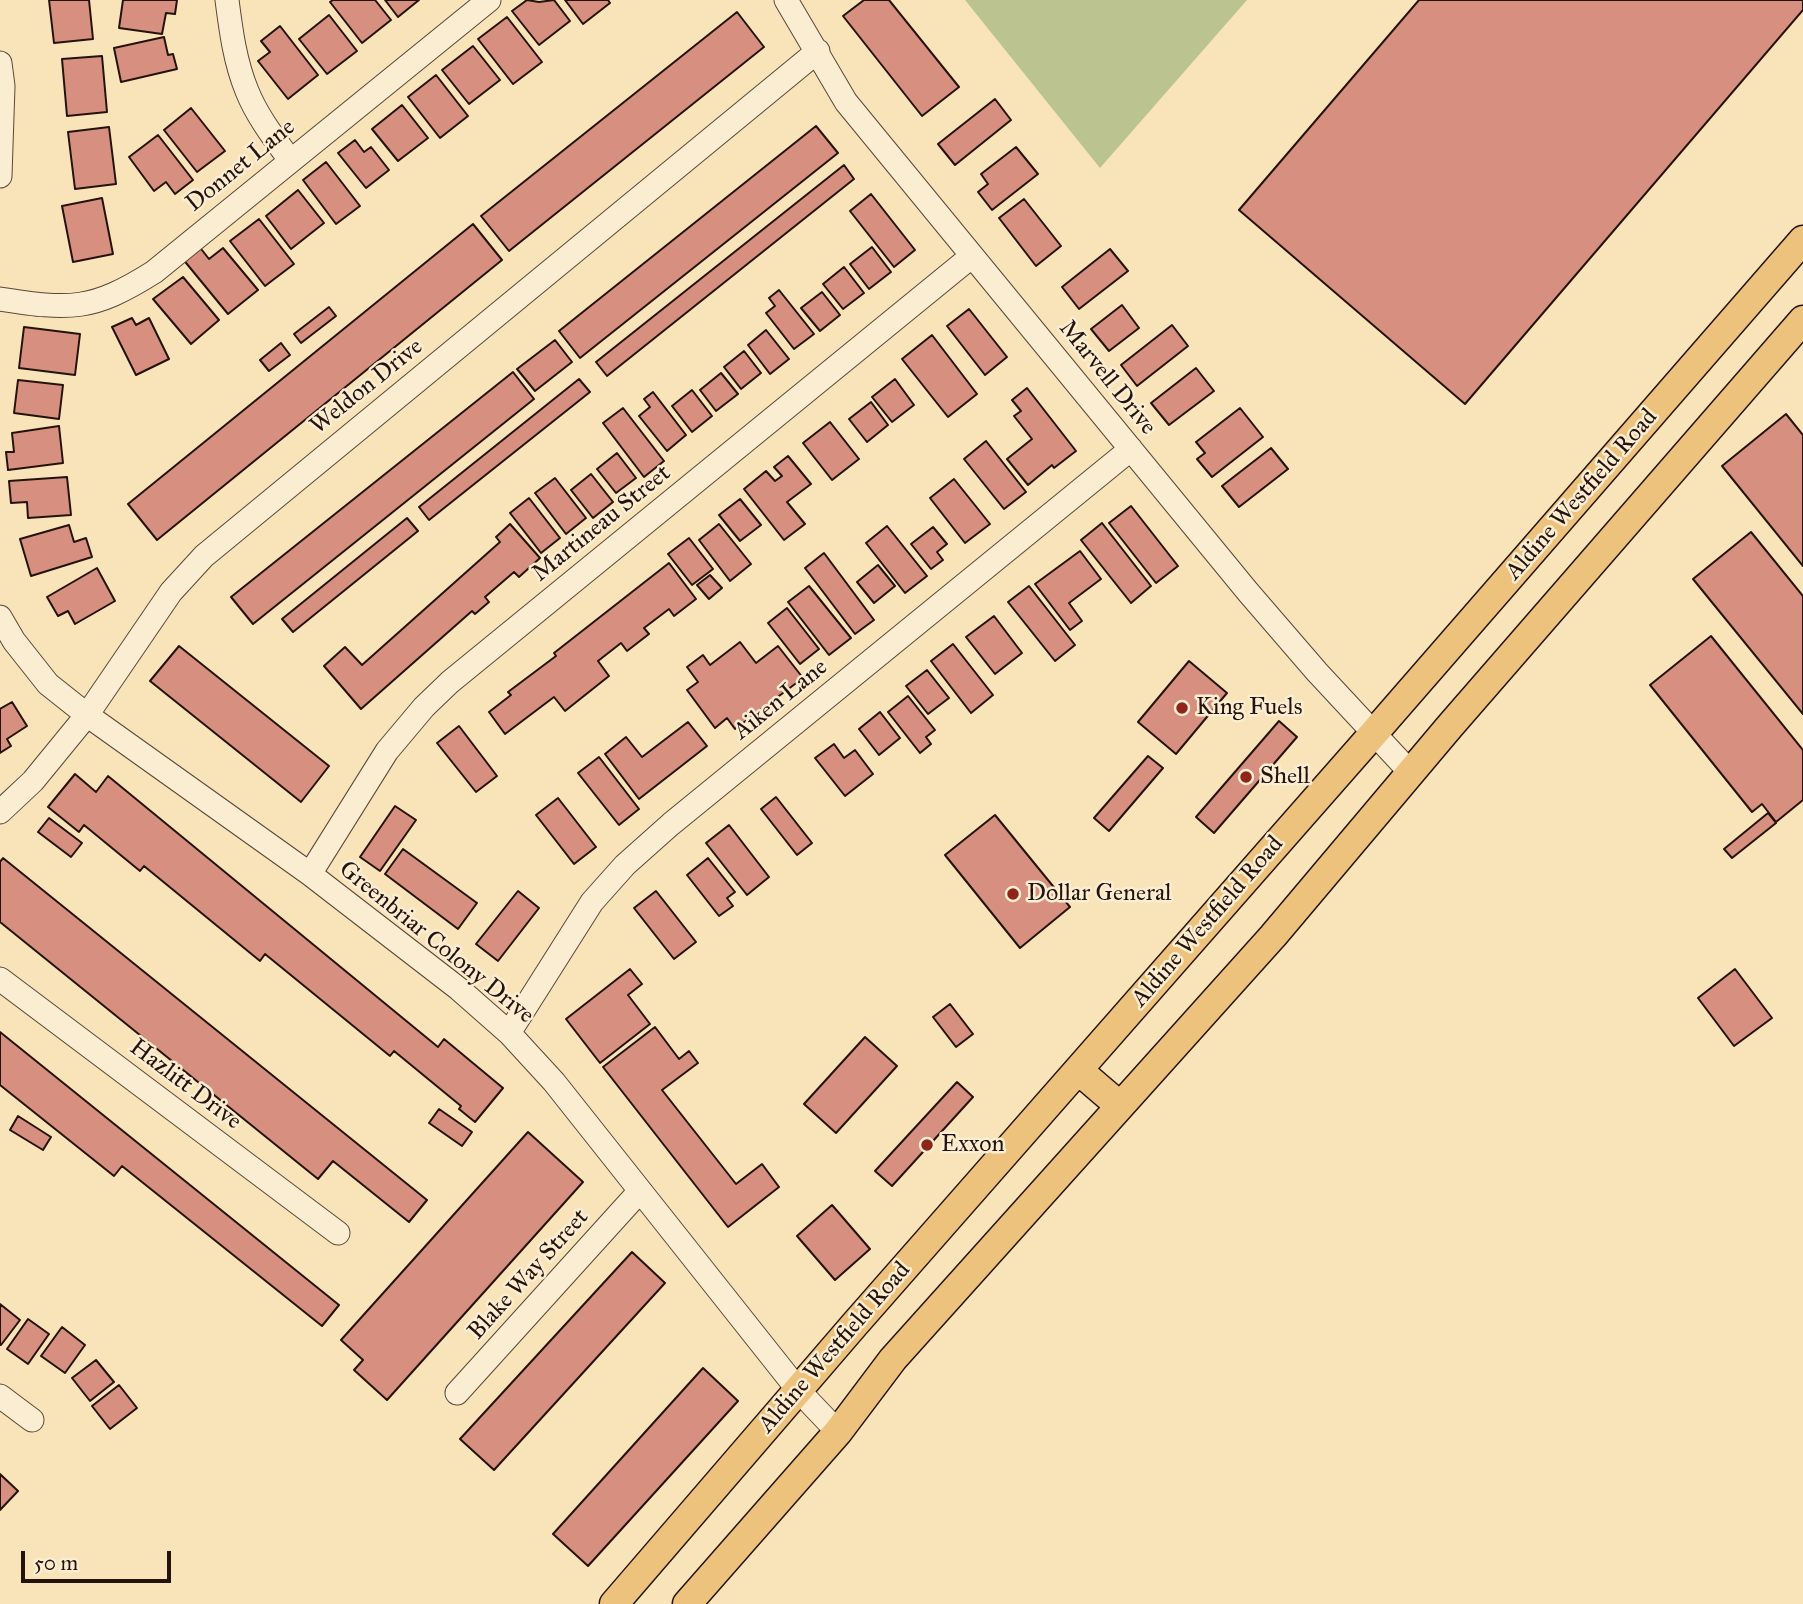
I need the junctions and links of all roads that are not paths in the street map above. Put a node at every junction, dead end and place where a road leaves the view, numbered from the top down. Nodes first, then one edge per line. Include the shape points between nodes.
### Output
1 (227, 0) edge
2 (489, 0) edge
3 (786, 0) edge
4 (818, 51) junction
5 (0, 63) edge
6 (290, 160) junction
7 (0, 176) edge
8 (1803, 240) edge
9 (972, 256) junction
10 (0, 299) edge
11 (1803, 320) edge
12 (1131, 449) junction
13 (0, 617) edge
14 (87, 715) junction
15 (1374, 733) junction
16 (1410, 772) junction
17 (0, 812) edge
18 (310, 874) junction
19 (0, 979) edge
20 (509, 1033) junction
21 (1078, 1070) junction
22 (1120, 1106) junction
23 (639, 1192) junction
24 (338, 1233) dead end
25 (799, 1391) junction
26 (457, 1393) dead end
27 (0, 1396) edge
28 (32, 1420) dead end
29 (838, 1432) junction
30 (614, 1604) edge
31 (687, 1604) edge

1 - 6 street via 247,92
2 - 6 street, Donnet Lane
3 - 4 street, Marvell Drive
4 - 9 street, Marvell Drive via 846,102
4 - 14 street, Weldon Drive via 204,556 171,592
5 - 7 street
6 - 10 street, Donnet Lane via 154,272 121,291 102,300 63,307
8 - 15 main road, Aldine Westfield Road
9 - 12 street, Marvell Drive
9 - 18 street, Martineau Street via 450,682 387,751
11 - 16 main road, Aldine Westfield Road
12 - 15 street, Marvell Drive via 1248,593
12 - 20 street, Aiken Lane via 625,865 592,902
13 - 14 street, Greenbriar Colony Drive via 48,684
14 - 17 street, Weldon Drive
14 - 18 street, Greenbriar Colony Drive
15 - 16 street, Marvell Drive
15 - 21 main road, Aldine Westfield Road
16 - 22 main road, Aldine Westfield Road via 1273,936
18 - 20 street, Greenbriar Colony Drive
19 - 24 street, Hazlitt Drive
20 - 23 street, Greenbriar Colony Drive via 554,1082
21 - 22 main road
21 - 25 main road, Aldine Westfield Road
22 - 29 main road, Aldine Westfield Road via 893,1359
23 - 25 street, Greenbriar Colony Drive
23 - 26 street, Blake Way Street
25 - 29 street, Greenbriar Colony Drive
25 - 30 main road, Aldine Westfield Road
27 - 28 street
29 - 31 main road, Aldine Westfield Road

